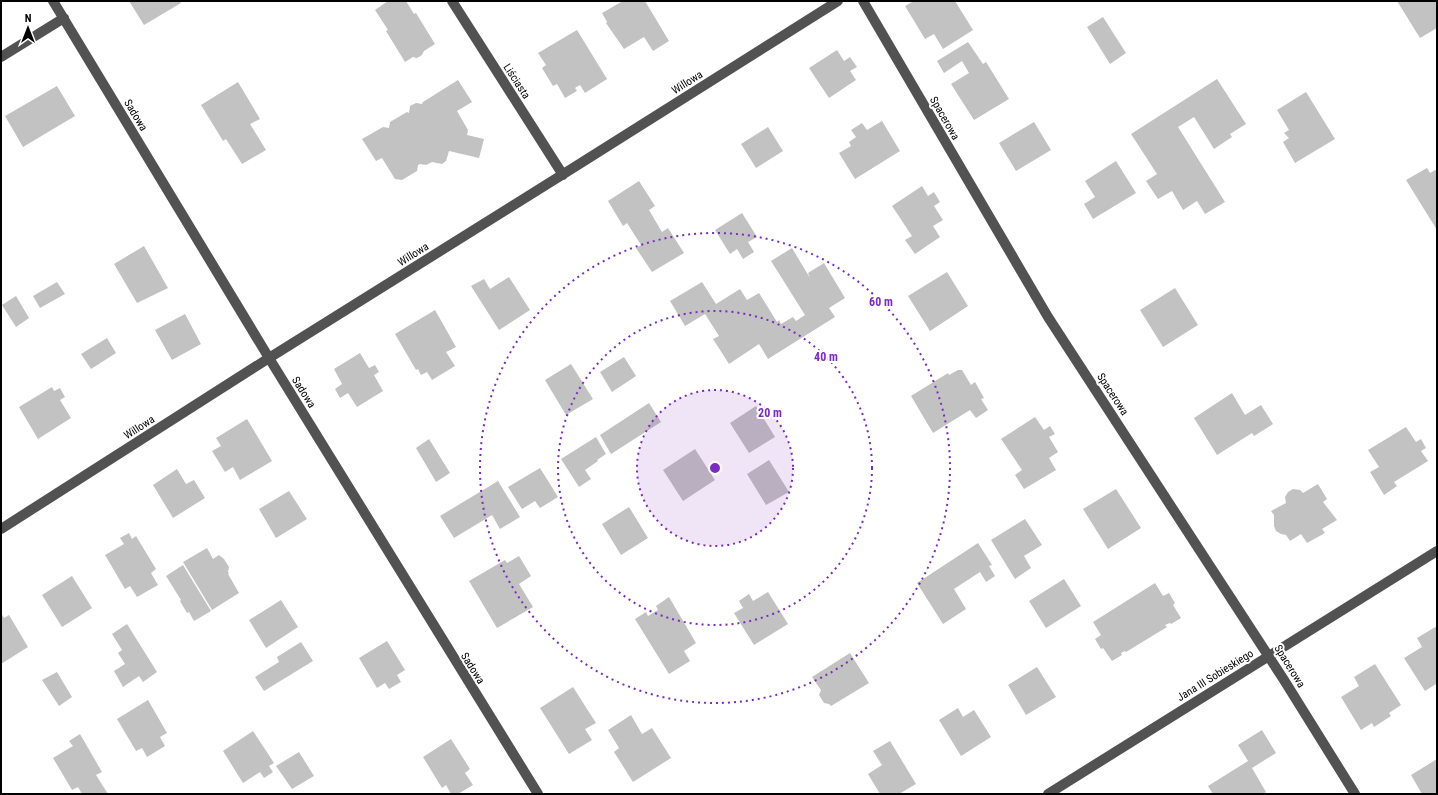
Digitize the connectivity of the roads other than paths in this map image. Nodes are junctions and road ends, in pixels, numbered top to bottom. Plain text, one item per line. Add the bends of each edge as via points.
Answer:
1 (53, 1) edge
2 (452, 1) edge
3 (838, 1) edge
4 (863, 1) edge
5 (64, 18) junction
6 (1, 57) edge
7 (563, 175) junction
8 (269, 358) junction
9 (1, 529) edge
10 (1437, 551) edge
11 (1269, 655) junction
12 (538, 794) edge
13 (1048, 794) edge
14 (1355, 794) edge

1 - 5 street, Sadowa
2 - 7 street, Liściasta
3 - 7 street, Willowa
4 - 11 street, Spacerowa via 1048,316
5 - 6 street
5 - 8 street, Sadowa
7 - 8 street, Willowa
8 - 9 street, Willowa
8 - 12 street, Sadowa
10 - 11 street, Jana III Sobieskiego
11 - 13 street, Jana III Sobieskiego
11 - 14 street, Spacerowa

